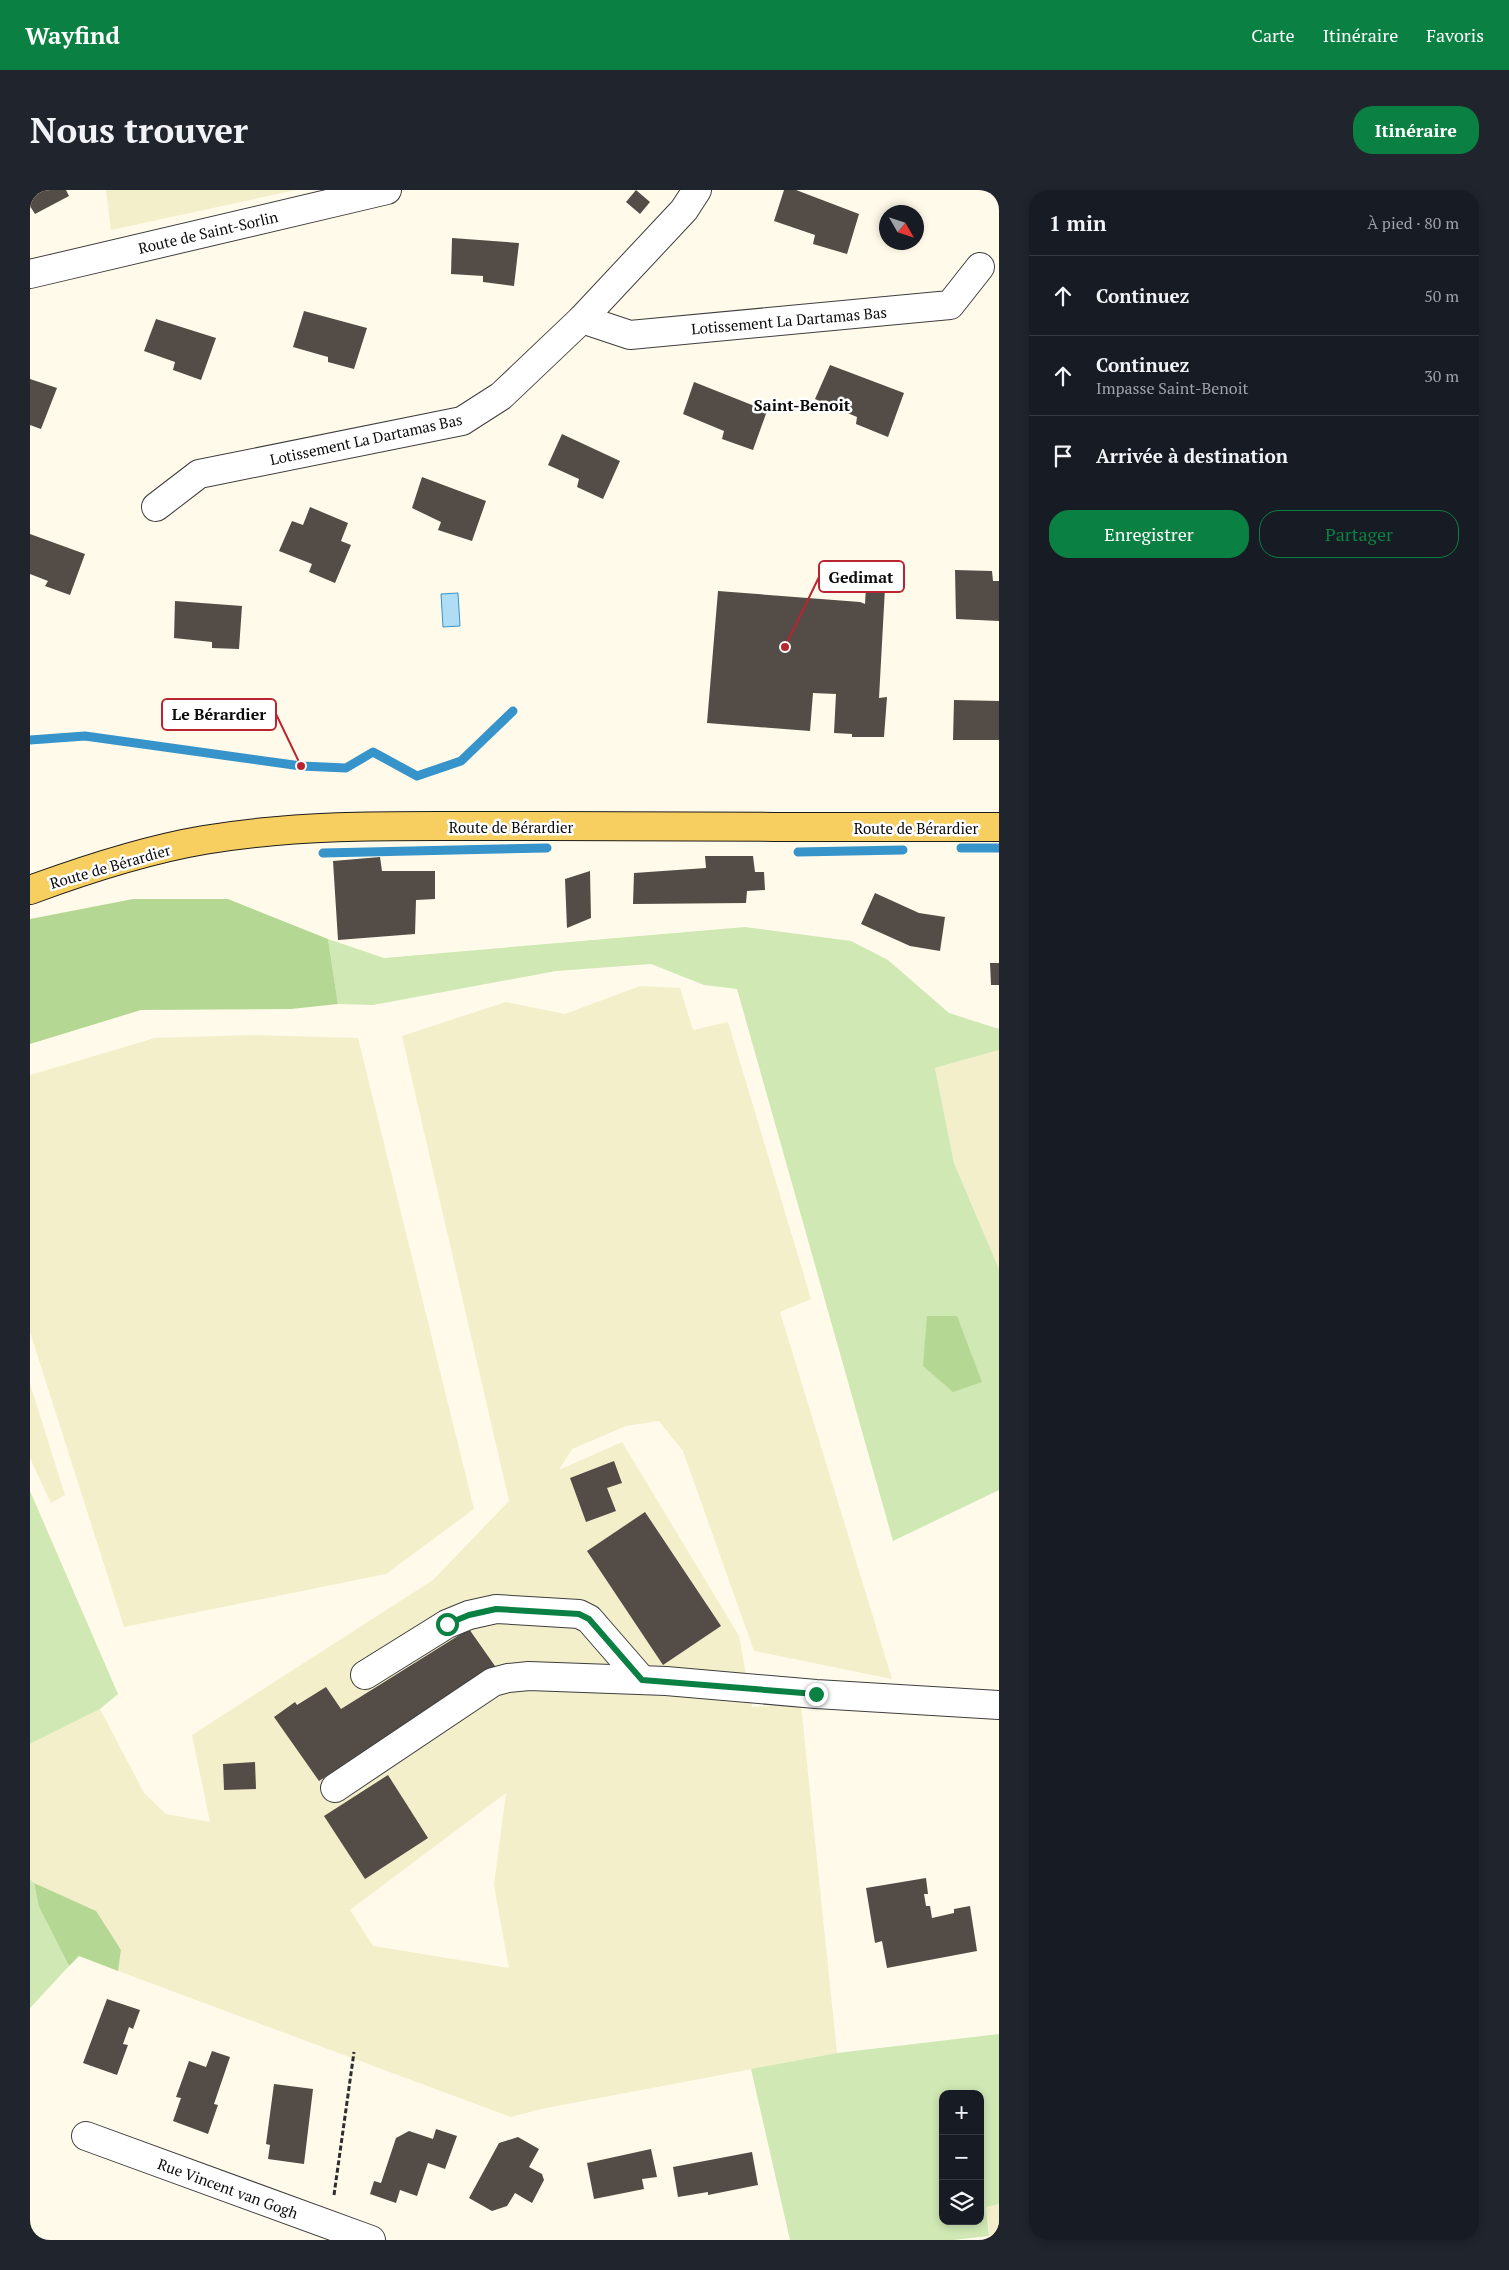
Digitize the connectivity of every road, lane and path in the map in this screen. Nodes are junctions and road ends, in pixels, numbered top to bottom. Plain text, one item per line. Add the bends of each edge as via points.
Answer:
1 (387, 190) edge
2 (697, 190) edge
3 (980, 267) dead end
4 (30, 274) edge
5 (582, 319) junction
6 (156, 507) dead end
7 (999, 828) edge
8 (30, 890) edge
9 (365, 1676) dead end
10 (654, 1681) junction
11 (999, 1705) edge
12 (335, 1788) dead end
13 (354, 2052) dead end
14 (86, 2136) dead end
15 (330, 2225) junction
16 (370, 2240) edge

1 - 4 street, Route de Saint-Sorlin
2 - 5 street, Lotissement La Dartamas Bas via 684,210
3 - 5 street, Lotissement La Dartamas Bas via 950,306 630,335
5 - 6 street, Lotissement La Dartamas Bas via 502,396 462,420 199,474
7 - 8 main road, Route de Bérardier via 458,827 266,832 203,840 135,856
9 - 10 street via 447,1624 496,1609 579,1614 589,1619
10 - 11 street
10 - 12 street via 529,1676 493,1682
13 - 15 path
14 - 15 street, Rue Vincent van Gogh
15 - 16 street, Rue Vincent van Gogh

